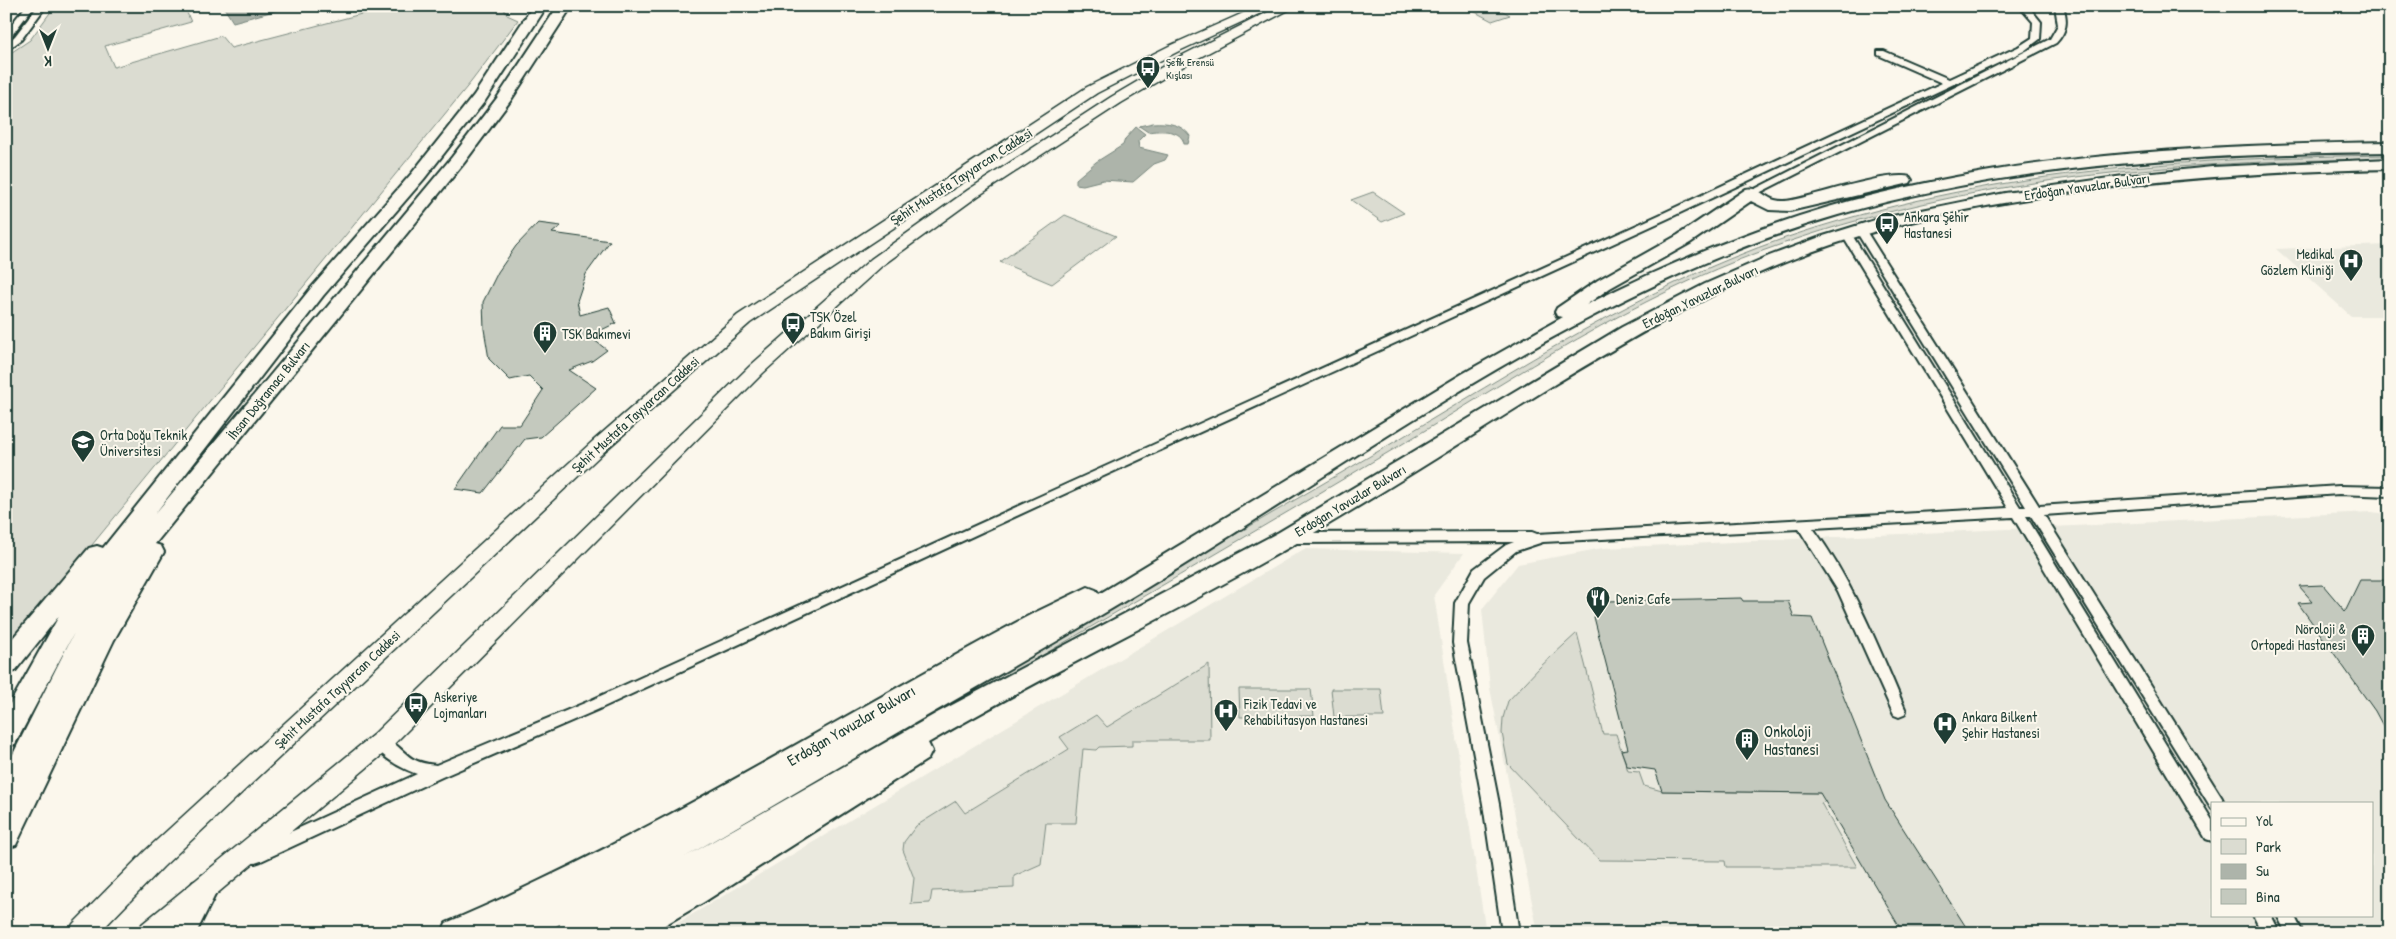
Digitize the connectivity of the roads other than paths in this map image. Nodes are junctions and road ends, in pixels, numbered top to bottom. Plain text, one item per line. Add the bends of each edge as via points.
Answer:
1 (30, 6) edge
2 (42, 6) edge
3 (540, 6) edge
4 (565, 6) edge
5 (1270, 6) edge
6 (1290, 6) edge
7 (2023, 6) edge
8 (2058, 6) edge
9 (6, 37) edge
10 (6, 50) edge
11 (1881, 53) dead end
12 (1948, 82) junction
13 (1092, 90) junction
14 (1116, 100) junction
15 (2390, 141) edge
16 (2308, 147) junction
17 (2390, 147) edge
18 (2098, 159) junction
19 (2390, 164) edge
20 (2210, 172) junction
21 (2390, 175) edge
22 (1752, 193) junction
23 (1854, 233) junction
24 (1482, 370) junction
25 (248, 396) junction
26 (2390, 492) edge
27 (2036, 510) junction
28 (2017, 511) junction
29 (1244, 516) junction
30 (1803, 524) junction
31 (1542, 537) junction
32 (1287, 538) junction
33 (1085, 647) junction
34 (6, 664) edge
35 (1899, 711) dead end
36 (6, 736) edge
37 (381, 742) junction
38 (437, 772) junction
39 (6, 796) edge
40 (2215, 802) edge
41 (2211, 832) edge
42 (6, 836) edge
43 (233, 866) junction
44 (203, 891) junction
45 (2262, 916) edge
46 (2286, 916) edge
47 (82, 933) edge
48 (151, 933) edge
49 (181, 933) edge
50 (456, 933) edge
51 (510, 933) edge
52 (571, 933) edge
53 (624, 933) edge
54 (1511, 933) edge
55 (2272, 933) edge
56 (2295, 933) edge

1 - 9 street
2 - 10 street
3 - 25 main road, İhsan Doğramacı Bulvarı via 480,98 418,176 317,292
4 - 25 main road, İhsan Doğramacı Bulvarı via 525,70 458,160
5 - 13 main road, Şehit Mustafa Tayyarcan Caddesi via 1197,37
6 - 14 main road, Şehit Mustafa Tayyarcan Caddesi via 1184,60
7 - 12 street via 2037,22 2036,39
8 - 22 street via 2062,27 2053,41
11 - 12 street
12 - 38 street via 1655,221 592,706
13 - 14 main road
13 - 47 main road, Şehit Mustafa Tayyarcan Caddesi via 724,334 168,845
14 - 37 main road, Şehit Mustafa Tayyarcan Caddesi via 972,193 862,275 678,445
15 - 16 main road
16 - 17 main road, Erdoğan Yavuzlar Bulvarı
16 - 18 main road, Erdoğan Yavuzlar Bulvarı
18 - 22 main road via 1933,175 1870,186 1790,206 1770,206
18 - 24 main road, Erdoğan Yavuzlar Bulvarı via 1894,195 1782,227 1651,280
19 - 20 main road, Erdoğan Yavuzlar Bulvarı
20 - 21 main road
20 - 23 main road, Erdoğan Yavuzlar Bulvarı via 2076,186 2002,198 1928,212
22 - 24 main road via 1684,239 1604,284
23 - 27 street
23 - 28 street
23 - 32 main road, Erdoğan Yavuzlar Bulvarı via 1764,264 1669,309
24 - 29 main road, Erdoğan Yavuzlar Bulvarı
25 - 34 main road via 55,603
25 - 36 main road, İhsan Doğramacı Bulvarı via 106,560 57,640
25 - 39 main road, İhsan Doğramacı Bulvarı via 109,592
25 - 42 main road via 139,573
26 - 27 street via 2339,490
27 - 28 street
27 - 40 street
28 - 30 street
28 - 41 street
29 - 50 main road, Erdoğan Yavuzlar Bulvarı via 998,642 602,865 529,902
29 - 51 main road, Erdoğan Yavuzlar Bulvarı via 1126,590 640,868
30 - 31 street
30 - 35 street via 1835,572
31 - 32 street
31 - 54 street via 1510,548 1479,573 1462,603 1460,643 1492,804
32 - 33 main road, Erdoğan Yavuzlar Bulvarı
33 - 52 main road, Erdoğan Yavuzlar Bulvarı via 946,720 633,902
33 - 53 main road, Erdoğan Yavuzlar Bulvarı via 694,893
37 - 38 street via 402,762 419,770
37 - 43 main road, Şehit Mustafa Tayyarcan Caddesi
38 - 43 street
43 - 44 main road, Şehit Mustafa Tayyarcan Caddesi
44 - 48 main road, Şehit Mustafa Tayyarcan Caddesi
44 - 49 main road
45 - 55 street
46 - 56 street

